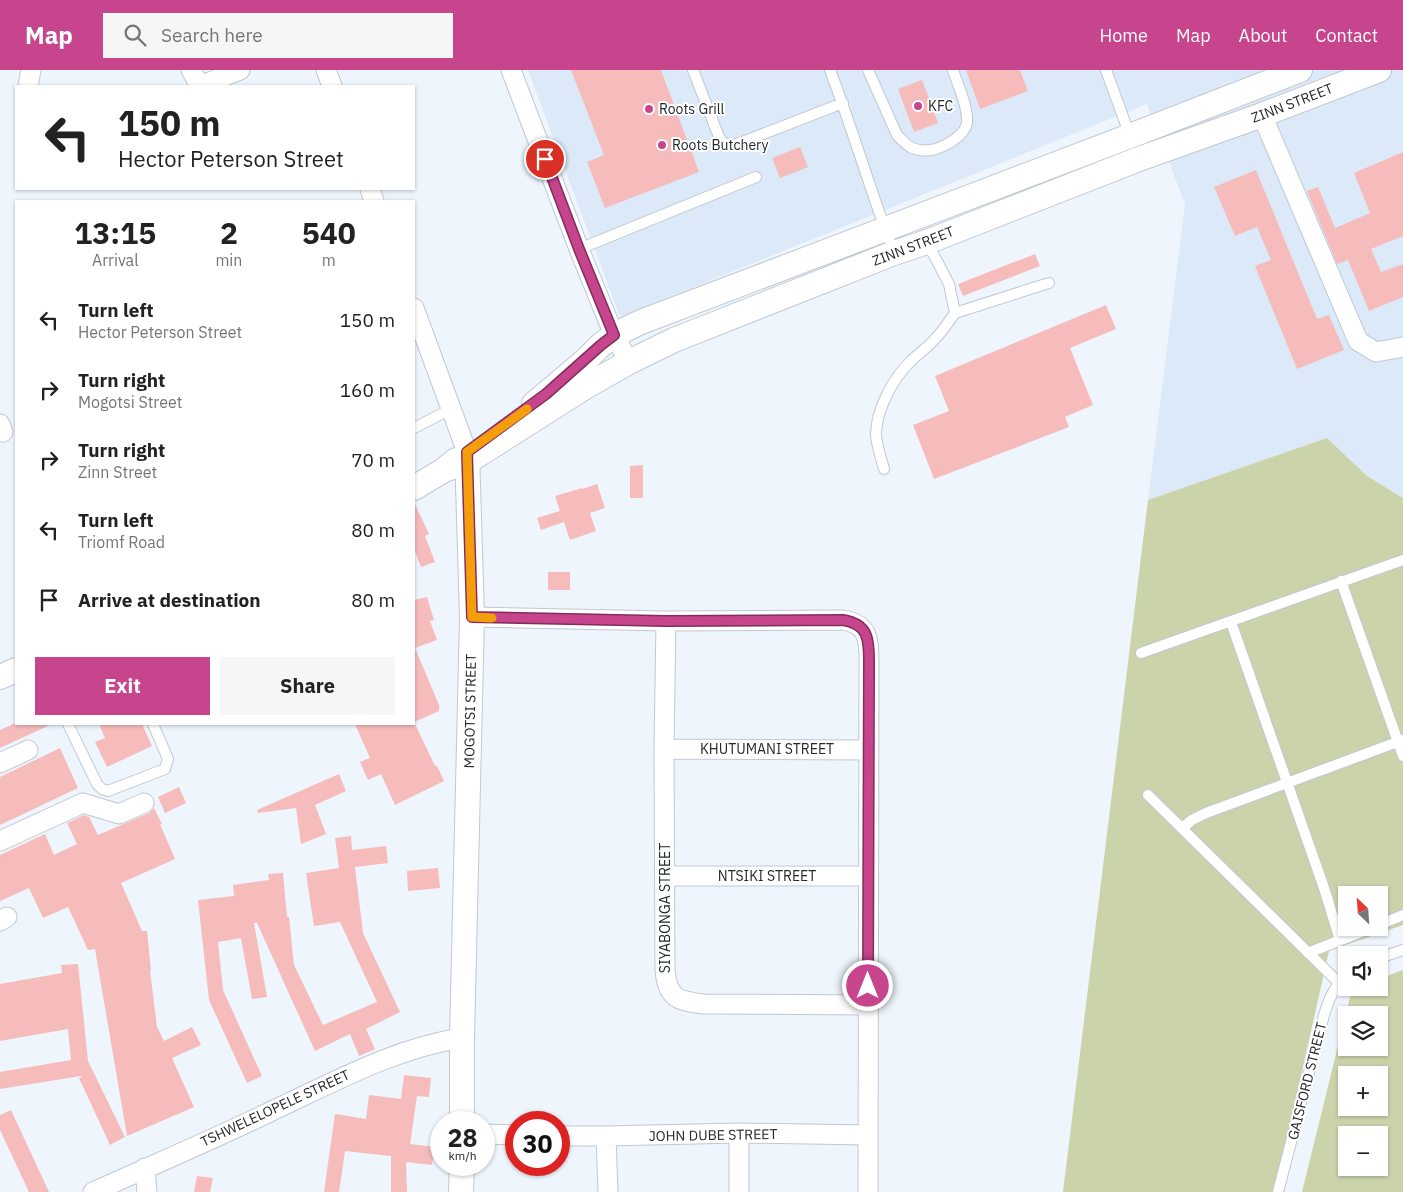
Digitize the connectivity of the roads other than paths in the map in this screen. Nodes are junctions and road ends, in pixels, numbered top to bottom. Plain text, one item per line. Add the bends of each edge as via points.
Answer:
1 (31, 70) edge
2 (191, 70) edge
3 (240, 70) edge
4 (326, 70) edge
5 (511, 70) edge
6 (693, 70) edge
7 (868, 70) edge
8 (953, 70) edge
9 (1106, 70) edge
10 (1300, 70) edge
11 (1379, 70) edge
12 (832, 71) edge
13 (28, 85) edge
14 (199, 85) edge
15 (202, 85) edge
16 (332, 85) edge
17 (843, 103) junction
18 (1262, 115) junction
19 (1130, 136) junction
20 (756, 177) dead end
21 (885, 230) junction
22 (927, 242) junction
23 (579, 249) junction
24 (894, 253) junction
25 (1049, 283) dead end
26 (415, 311) edge
27 (954, 313) junction
28 (614, 335) junction
29 (1403, 347) edge
30 (629, 362) junction
31 (451, 409) junction
32 (415, 427) edge
33 (467, 457) junction
34 (884, 469) dead end
35 (415, 487) edge
36 (1403, 560) edge
37 (1341, 581) junction
38 (472, 617) junction
39 (666, 621) junction
40 (1231, 622) junction
41 (1142, 653) dead end
42 (15, 670) edge
43 (0, 677) edge
44 (68, 725) edge
45 (153, 725) edge
46 (1400, 741) edge
47 (664, 749) junction
48 (28, 750) dead end
49 (869, 750) junction
50 (1403, 756) edge
51 (0, 763) edge
52 (1287, 784) junction
53 (1148, 795) dead end
54 (144, 803) dead end
55 (1182, 828) junction
56 (0, 841) edge
57 (665, 876) junction
58 (868, 876) junction
59 (1403, 915) edge
60 (1388, 921) edge
61 (1350, 936) edge
62 (1340, 940) junction
63 (1403, 950) edge
64 (1308, 953) junction
65 (1388, 955) edge
66 (1338, 976) edge
67 (1338, 984) edge
68 (868, 1005) junction
69 (462, 1038) junction
70 (462, 1111) edge
71 (739, 1133) junction
72 (868, 1134) junction
73 (570, 1136) edge
74 (606, 1136) junction
75 (145, 1168) junction
76 (462, 1176) edge
77 (93, 1192) edge
78 (147, 1192) edge
79 (461, 1192) edge
80 (608, 1192) edge
81 (739, 1192) edge
82 (868, 1192) edge
83 (1278, 1192) edge

1 - 13 street
2 - 14 street
3 - 15 street
4 - 16 street
5 - 23 street
6 - 17 lane via 724,144 737,144
7 - 8 lane via 898,135 912,148 932,150 957,138 967,124 964,102
9 - 19 lane
10 - 19 street, ZINN STREET
11 - 18 street, ZINN STREET
12 - 17 lane
17 - 21 lane
18 - 22 street, ZINN STREET
18 - 29 street via 1358,341 1376,352
19 - 21 street, ZINN STREET
20 - 23 lane
21 - 24 lane
21 - 28 street, ZINN STREET
22 - 24 street, ZINN STREET
22 - 27 lane via 949,284
23 - 28 street
24 - 30 street, ZINN STREET via 674,340
25 - 27 lane
26 - 31 street, MOGOTSI STREET
27 - 34 lane via 946,328 902,370 886,396 880,410 876,437
28 - 30 street
28 - 33 street, ZINN STREET
30 - 33 street, ZINN STREET
31 - 32 lane
31 - 33 street, MOGOTSI STREET
33 - 35 street
33 - 38 street, MOGOTSI STREET
36 - 37 lane
37 - 40 lane
37 - 46 lane
38 - 39 street
38 - 69 street, MOGOTSI STREET
39 - 47 street, SIYABONGA STREET
39 - 49 street via 843,620 860,625 868,637 869,647
40 - 41 lane
40 - 52 lane
42 - 43 street
44 - 45 lane via 97,784 108,791 165,769 168,759
46 - 50 lane
46 - 52 lane
47 - 49 street, KHUTUMANI STREET
47 - 57 street, SIYABONGA STREET
48 - 51 street
49 - 58 street
52 - 55 lane via 1206,813
52 - 62 lane
53 - 55 lane
54 - 56 street via 119,814 83,803
55 - 64 lane
57 - 58 street, NTSIKI STREET
57 - 68 street, SIYABONGA STREET via 665,980 673,996 684,1002 702,1004
58 - 68 street
59 - 60 lane
61 - 62 lane
62 - 64 lane
63 - 65 lane
64 - 66 lane
67 - 83 lane, GAISFORD STREET via 1324,1014
68 - 72 street
69 - 70 street, MOGOTSI STREET
69 - 75 street, TSHWELELOPELE STREET via 415,1048 364,1067
71 - 72 street, JOHN DUBE STREET
71 - 74 street, JOHN DUBE STREET
71 - 81 street
72 - 82 street
73 - 74 street, JOHN DUBE STREET
74 - 80 street
75 - 77 street, TSHWELELOPELE STREET
75 - 78 street
76 - 79 street

